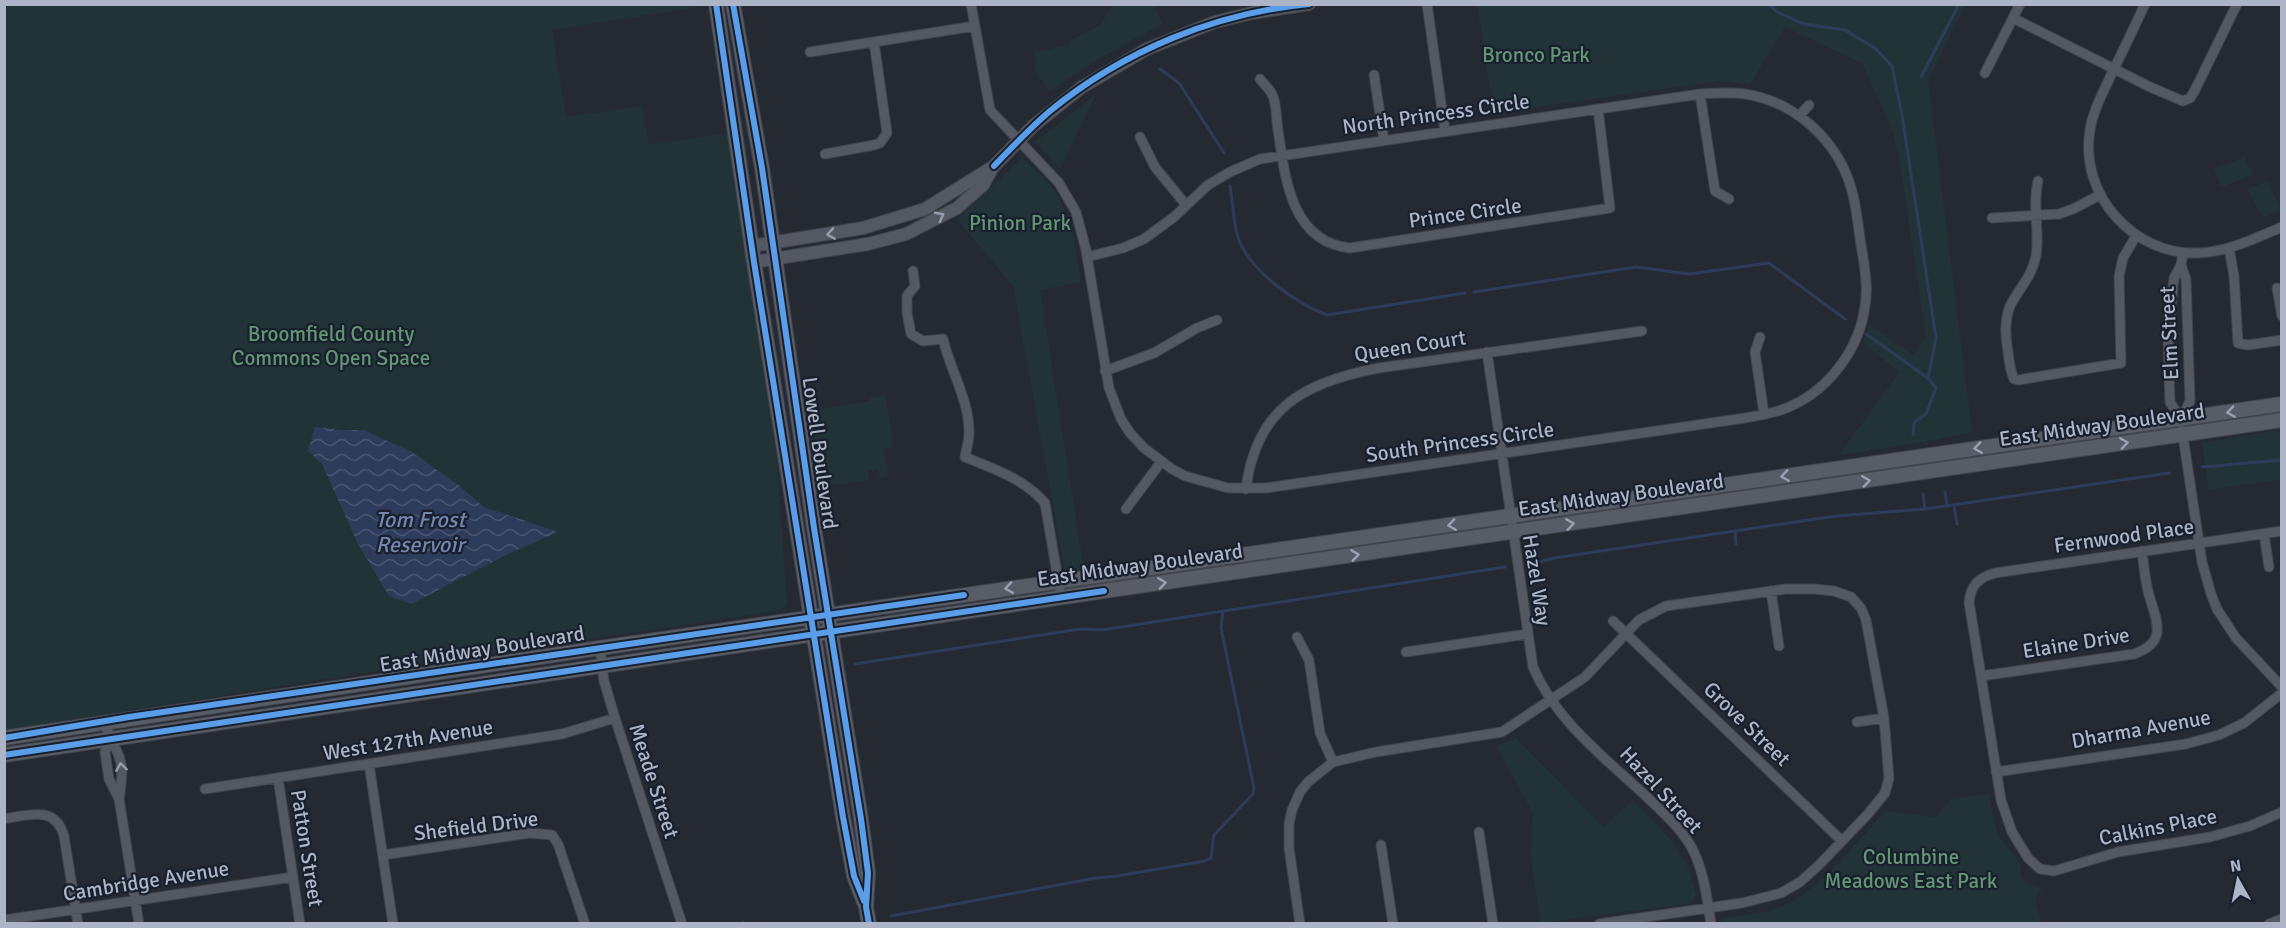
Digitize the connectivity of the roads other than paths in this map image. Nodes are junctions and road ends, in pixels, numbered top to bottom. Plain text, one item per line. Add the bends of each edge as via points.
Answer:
1 (716, 4) edge
2 (733, 4) edge
3 (971, 4) edge
4 (1309, 4) edge
5 (1427, 4) edge
6 (2020, 4) edge
7 (2145, 4) edge
8 (2238, 4) edge
9 (1271, 7) edge
10 (2013, 18) junction
11 (975, 26) junction
12 (874, 42) junction
13 (810, 52) dead end
14 (2114, 69) junction
15 (1985, 73) dead end
16 (1374, 75) dead end
17 (1260, 79) dead end
18 (1700, 94) junction
19 (1809, 105) dead end
20 (1598, 109) junction
21 (1799, 116) junction
22 (1445, 131) junction
23 (1140, 137) dead end
24 (1384, 140) junction
25 (1018, 141) junction
26 (825, 154) dead end
27 (1281, 155) junction
28 (994, 166) junction
29 (2038, 182) dead end
30 (2100, 195) junction
31 (1729, 200) dead end
32 (1186, 205) junction
33 (2035, 216) junction
34 (1992, 218) dead end
35 (2282, 227) edge
36 (2136, 236) junction
37 (772, 243) junction
38 (752, 246) junction
39 (2229, 248) junction
40 (2183, 253) junction
41 (1087, 257) junction
42 (774, 259) junction
43 (754, 262) junction
44 (2181, 265) junction
45 (913, 272) dead end
46 (2277, 288) dead end
47 (760, 298) junction
48 (2282, 316) edge
49 (1217, 320) dead end
50 (1642, 331) dead end
51 (1760, 337) dead end
52 (2282, 340) edge
53 (1487, 352) junction
54 (788, 353) junction
55 (1105, 372) junction
56 (2282, 404) edge
57 (1764, 414) junction
58 (2181, 419) junction
59 (2282, 420) edge
60 (2182, 434) junction
61 (1501, 454) junction
62 (1161, 462) junction
63 (1246, 489) junction
64 (1126, 509) dead end
65 (1509, 517) junction
66 (2282, 531) edge
67 (1512, 532) junction
68 (2264, 534) junction
69 (2199, 543) junction
70 (2142, 551) junction
71 (2269, 567) dead end
72 (1964, 577) dead end
73 (1058, 581) junction
74 (1974, 584) junction
75 (1771, 591) junction
76 (1061, 597) junction
77 (828, 615) junction
78 (812, 618) junction
79 (1613, 621) dead end
80 (832, 631) junction
81 (815, 633) junction
82 (1626, 633) junction
83 (1527, 634) junction
84 (1297, 637) dead end
85 (2155, 639) junction
86 (2165, 644) dead end
87 (1779, 646) dead end
88 (600, 648) junction
89 (1406, 652) dead end
90 (602, 665) junction
91 (1981, 676) junction
92 (2282, 687) edge
93 (2282, 693) edge
94 (1551, 701) junction
95 (615, 718) junction
96 (1884, 718) junction
97 (106, 722) junction
98 (1857, 722) dead end
99 (4, 738) edge
100 (109, 739) junction
101 (4, 755) edge
102 (833, 756) junction
103 (1333, 762) junction
104 (369, 764) junction
105 (1996, 772) junction
106 (278, 778) junction
107 (205, 789) dead end
108 (119, 799) junction
109 (2282, 812) edge
110 (4, 819) edge
111 (861, 819) junction
112 (1479, 832) dead end
113 (1842, 841) junction
114 (1381, 845) dead end
115 (383, 855) junction
116 (293, 877) junction
117 (135, 901) junction
118 (866, 907) junction
119 (1708, 908) junction
120 (76, 909) junction
121 (2282, 920) edge
122 (4, 921) edge
123 (585, 922) edge
124 (78, 924) edge
125 (139, 924) edge
126 (300, 924) edge
127 (393, 924) edge
128 (573, 924) edge
129 (682, 924) edge
130 (869, 924) edge
131 (1300, 924) edge
132 (1393, 924) edge
133 (1493, 924) edge
134 (1599, 924) edge
135 (1711, 924) edge
136 (2269, 924) edge

1 - 38 main road, Lowell Boulevard
2 - 37 main road, Lowell Boulevard
3 - 11 street, South Princess Circle
4 - 9 street
5 - 22 street
6 - 10 street
7 - 14 street
8 - 14 street via 2187,101
9 - 25 street via 1215,22 1111,68 1050,111
10 - 14 street
10 - 15 street
11 - 12 street
11 - 25 street, South Princess Circle via 990,110
12 - 13 street
12 - 26 street via 887,128 885,138 874,145
14 - 30 street via 2100,95 2090,130 2089,159
16 - 24 street
17 - 27 street via 1272,94
18 - 20 street, North Princess Circle
18 - 21 street, North Princess Circle via 1746,94 1766,99
18 - 31 street via 1715,190
19 - 21 street
20 - 22 street, North Princess Circle
20 - 27 street, Prince Circle via 1610,208 1363,247 1330,245 1314,234 1289,193
21 - 57 street, South Princess Circle via 1829,145 1847,176 1866,276 1866,305 1854,342 1834,374 1805,398
22 - 24 street, North Princess Circle
23 - 32 street via 1155,167
24 - 27 street, North Princess Circle
25 - 28 street
25 - 41 street, South Princess Circle via 1067,194 1076,212
27 - 32 street, North Princess Circle via 1230,171
28 -> 37 street via 946,198 909,215 863,228
42 -> 28 street via 906,234 957,208 983,185
29 - 33 street
30 - 33 street via 2066,212
30 - 36 street
32 - 41 street, North Princess Circle via 1144,239
33 - 34 street
33 - 36 street via 2035,259 2030,276 2011,305 2006,324 2012,376 2018,380 2121,363 2119,276 2123,258
35 - 39 street
36 - 40 street
37 - 38 street
37 - 42 main road, Lowell Boulevard
38 - 43 main road, Lowell Boulevard
39 - 40 street
39 - 52 street via 2237,341 2241,345
40 - 44 street, Elm Street
41 - 55 street, South Princess Circle
42 - 43 street
42 - 54 main road, Lowell Boulevard
43 - 47 main road, Lowell Boulevard
44 - 58 street, Elm Street via 2186,279 2190,401
44 - 58 street, Elm Street via 2174,278 2168,337 2170,402
45 - 73 street via 915,286 907,296 911,334 923,341 943,339 963,398 969,433 965,458 1021,481 1045,503
46 - 48 street
47 - 54 main road via 777,346
47 - 78 main road, Lowell Boulevard
49 - 55 street via 1141,360
50 - 53 street, Queen Court
51 - 57 street via 1755,352
53 - 61 street, Hazel Way
53 - 63 street, Queen Court via 1352,373 1309,390 1271,420 1254,450
54 - 77 main road, Lowell Boulevard
55 - 62 street, South Princess Circle via 1121,419
56 -> 58 main road, East Midway Boulevard
57 - 61 street, South Princess Circle
58 - 60 street
58 -> 65 main road, East Midway Boulevard
59 - 60 main road, East Midway Boulevard
67 -> 60 main road, East Midway Boulevard
60 - 69 street
61 - 63 street, South Princess Circle
61 - 65 street, Hazel Way
62 - 63 street, South Princess Circle via 1203,483
62 - 64 street
65 - 67 street, Hazel Way
65 -> 73 main road, East Midway Boulevard
66 - 68 street, Fernwood Place
76 -> 67 main road, East Midway Boulevard
67 - 83 street, Hazel Way
68 - 69 street, Fernwood Place
68 - 71 street
69 - 70 street, Fernwood Place
69 - 92 street via 2217,609 2236,638
70 - 74 street, Fernwood Place via 1995,573
70 - 85 street, Elaine Drive via 2156,616
72 - 74 street
73 - 76 street
73 -> 77 main road, East Midway Boulevard
74 - 91 street via 1969,602
75 - 82 street via 1666,606 1639,620
75 - 87 street
75 - 96 street via 1834,591 1856,602 1866,620
76 - 80 main road, East Midway Boulevard
77 - 78 main road, East Midway Boulevard
77 - 80 main road, Lowell Boulevard
78 - 81 main road, Lowell Boulevard
78 - 88 main road, East Midway Boulevard
79 - 82 street
80 - 81 main road, East Midway Boulevard
80 - 111 main road, Lowell Boulevard
81 - 90 main road, East Midway Boulevard
81 - 102 main road, Lowell Boulevard
82 - 94 street via 1585,677
82 - 113 street, Grove Street
83 - 89 street
83 - 94 street, Hazel Way via 1533,667
84 - 103 street via 1309,660 1320,733
85 - 86 street
85 - 91 street, Elaine Drive via 2133,654
88 - 90 street, Meade Street
88 - 97 main road, East Midway Boulevard
90 - 95 street, Meade Street
90 - 100 main road, East Midway Boulevard
91 - 105 street
93 - 105 street, Dharma Avenue via 2244,723 2219,735 2186,744
94 - 103 street via 1502,732
94 - 119 street, Hazel Street via 1680,831 1702,871
95 - 104 street, West 127th Avenue via 562,734
95 - 129 street, Meade Street
96 - 98 street
96 - 113 street via 1889,783 1882,797
97 - 99 main road, East Midway Boulevard
97 - 100 street
100 - 101 main road, East Midway Boulevard
100 - 108 street via 105,752 109,779
108 -> 100 street via 123,777 118,750
102 - 111 main road via 844,760 849,798
102 - 118 main road, Lowell Boulevard via 854,876
103 - 131 street via 1308,782 1296,799 1288,837
104 - 106 street, West 127th Avenue
104 - 115 street
105 - 109 street, Calkins Place via 2009,824 2038,873 2118,852 2210,837
106 - 107 street, West 127th Avenue
106 - 116 street, Patton Street
108 - 117 street
110 - 120 street via 40,814 59,824
111 - 118 main road, Lowell Boulevard via 868,873
112 - 133 street
113 - 119 street via 1800,882 1781,893
114 - 132 street
115 - 123 street, Shefield Drive via 554,832
115 - 127 street
116 - 117 street, Cambridge Avenue
116 - 126 street, Patton Street
117 - 120 street, Cambridge Avenue
117 - 125 street
118 - 130 main road, Lowell Boulevard
119 - 134 street
119 - 135 street, Hazel Street
120 - 122 street, Cambridge Avenue
120 - 124 street
121 - 136 street
123 - 128 street

